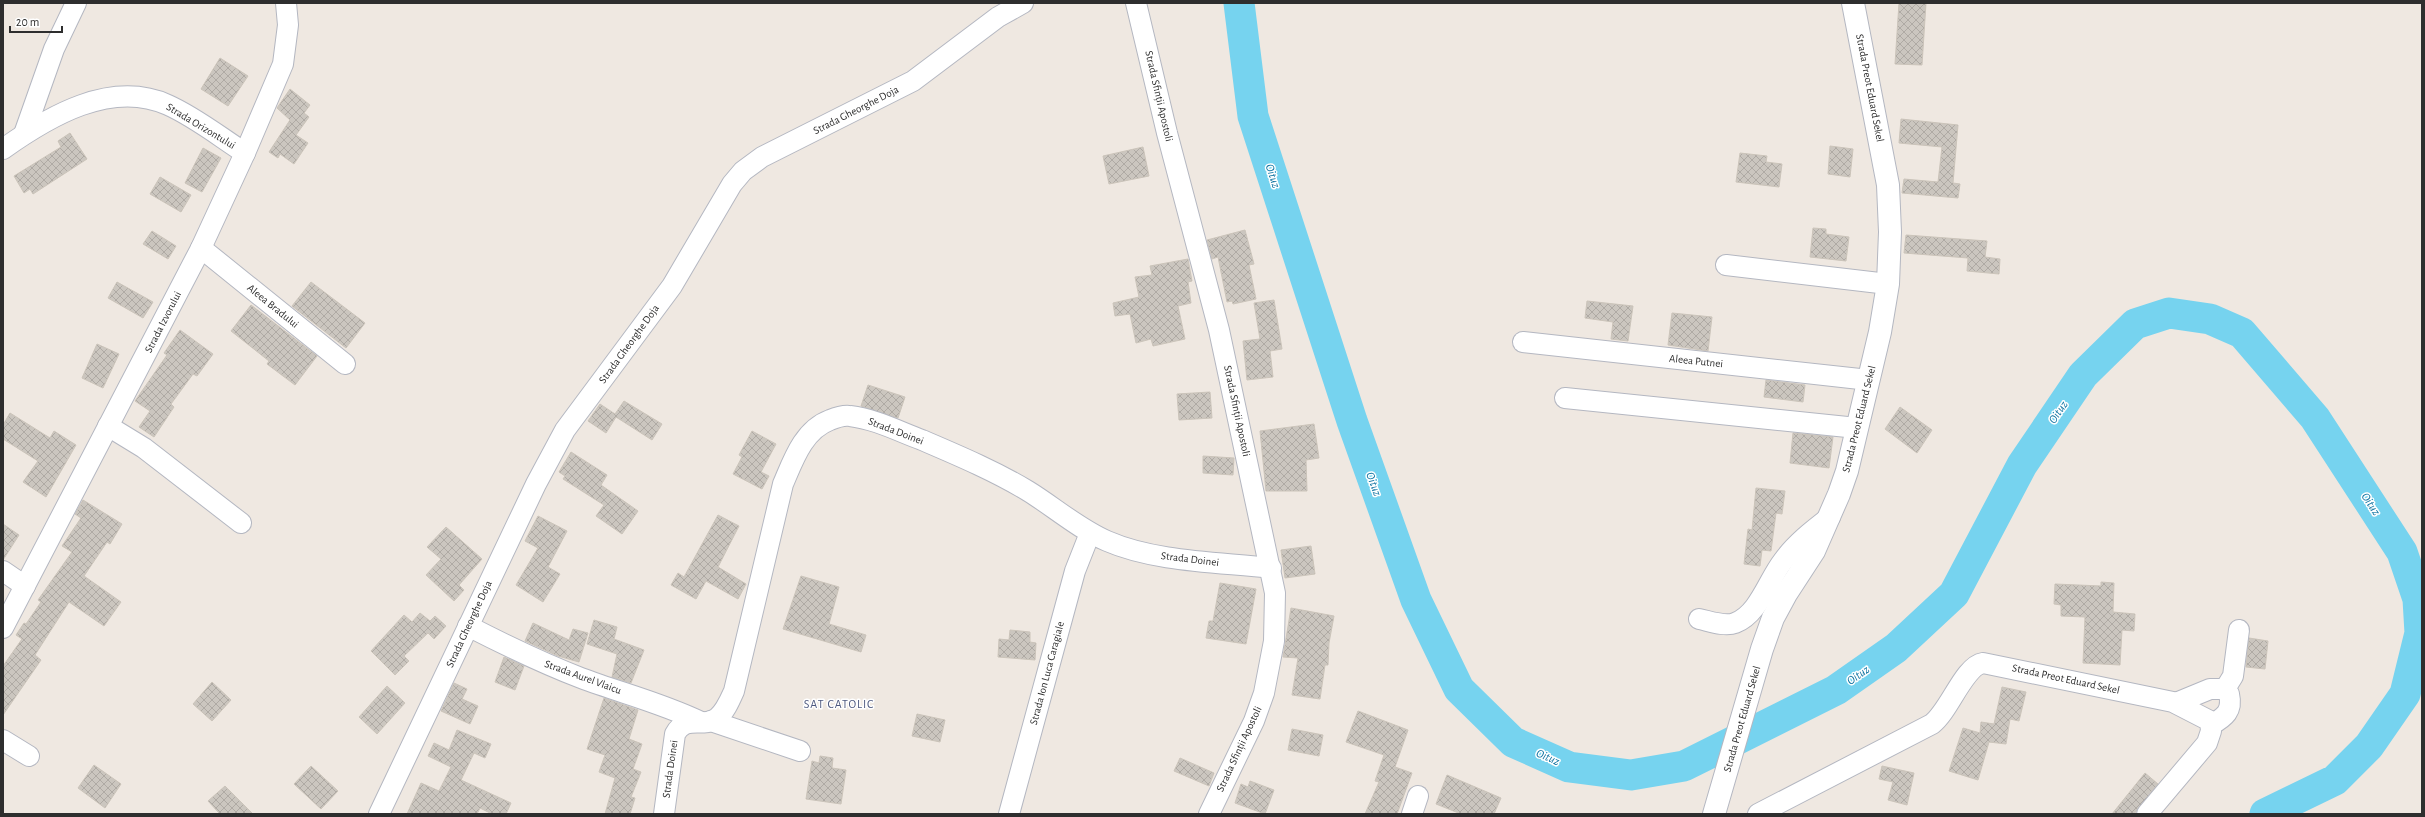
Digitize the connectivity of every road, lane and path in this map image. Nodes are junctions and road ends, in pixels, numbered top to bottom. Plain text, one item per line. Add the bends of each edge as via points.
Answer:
1 (76, 3) edge
2 (286, 3) edge
3 (1022, 3) edge
4 (1136, 3) edge
5 (1853, 3) edge
6 (24, 134) junction
7 (3, 149) edge
8 (245, 153) junction
9 (201, 248) junction
10 (1726, 265) dead end
11 (1888, 284) junction
12 (1523, 342) dead end
13 (345, 364) dead end
14 (1869, 380) junction
15 (1565, 398) dead end
16 (108, 426) junction
17 (1857, 428) junction
18 (1830, 517) junction
19 (241, 523) dead end
20 (1090, 533) junction
21 (1270, 568) junction
22 (3, 571) edge
23 (25, 586) junction
24 (1699, 619) dead end
25 (468, 626) junction
26 (3, 628) edge
27 (2239, 630) dead end
28 (2225, 689) junction
29 (2176, 703) junction
30 (706, 722) junction
31 (2211, 726) junction
32 (3, 740) edge
33 (800, 751) dead end
34 (29, 756) dead end
35 (380, 814) edge
36 (664, 814) edge
37 (1009, 814) edge
38 (1209, 814) edge
39 (1714, 814) edge
40 (1758, 814) edge
41 (2147, 814) edge

1 - 6 street via 54,50
2 - 8 street, Strada Izvorului via 288,25 283,64
3 - 25 street, Strada Gheorghe Doja via 998,17 912,81 762,157 739,175 672,286 565,430 536,484
4 - 21 street, Strada Sfinții Apostoli via 1219,330
5 - 11 street, Strada Preot Eduard Sekel via 1888,185
6 - 7 street, Strada Orizontului
6 - 8 street, Strada Orizontului via 73,108 104,98 133,96 168,105
8 - 9 street, Strada Izvorului
9 - 13 street, Aleea Bradului
9 - 16 street, Strada Izvorului
10 - 11 street
11 - 14 street, Strada Preot Eduard Sekel
12 - 14 street, Aleea Putnei
14 - 17 street, Strada Preot Eduard Sekel
15 - 17 street
16 - 19 street via 144,448
16 - 23 street, Strada Izvorului
17 - 18 street, Strada Preot Eduard Sekel via 1847,471
18 - 24 street via 1783,560 1743,619 1734,624
18 - 39 street, Strada Preot Eduard Sekel via 1814,551 1783,600 1762,649
20 - 21 street, Strada Doinei via 1127,548 1151,554
20 - 30 street, Strada Doinei via 1026,490 959,456 865,419 848,416 829,420 810,433 797,452 783,484 734,691 718,718
20 - 37 street, Strada Ion Luca Caragiale via 1075,570
21 - 38 street, Strada Sfinții Apostoli via 1275,593 1275,619 1270,668 1264,693 1254,721
22 - 23 street
23 - 26 street, Strada Izvorului
25 - 30 street, Strada Aurel Vlaicu via 520,653
25 - 35 street, Strada Gheorghe Doja
27 - 28 street via 2233,676
28 - 29 street via 2210,689
28 - 31 street via 2230,694 2230,710 2223,719
29 - 31 street, Strada Preot Eduard Sekel via 2207,718
29 - 40 street, Strada Preot Eduard Sekel via 2013,668 1976,664 1970,669 1948,708 1932,724
30 - 33 street, Strada Aurel Vlaicu
30 - 36 street, Strada Doinei via 685,723 675,734
31 - 41 street via 2206,743
32 - 34 street

